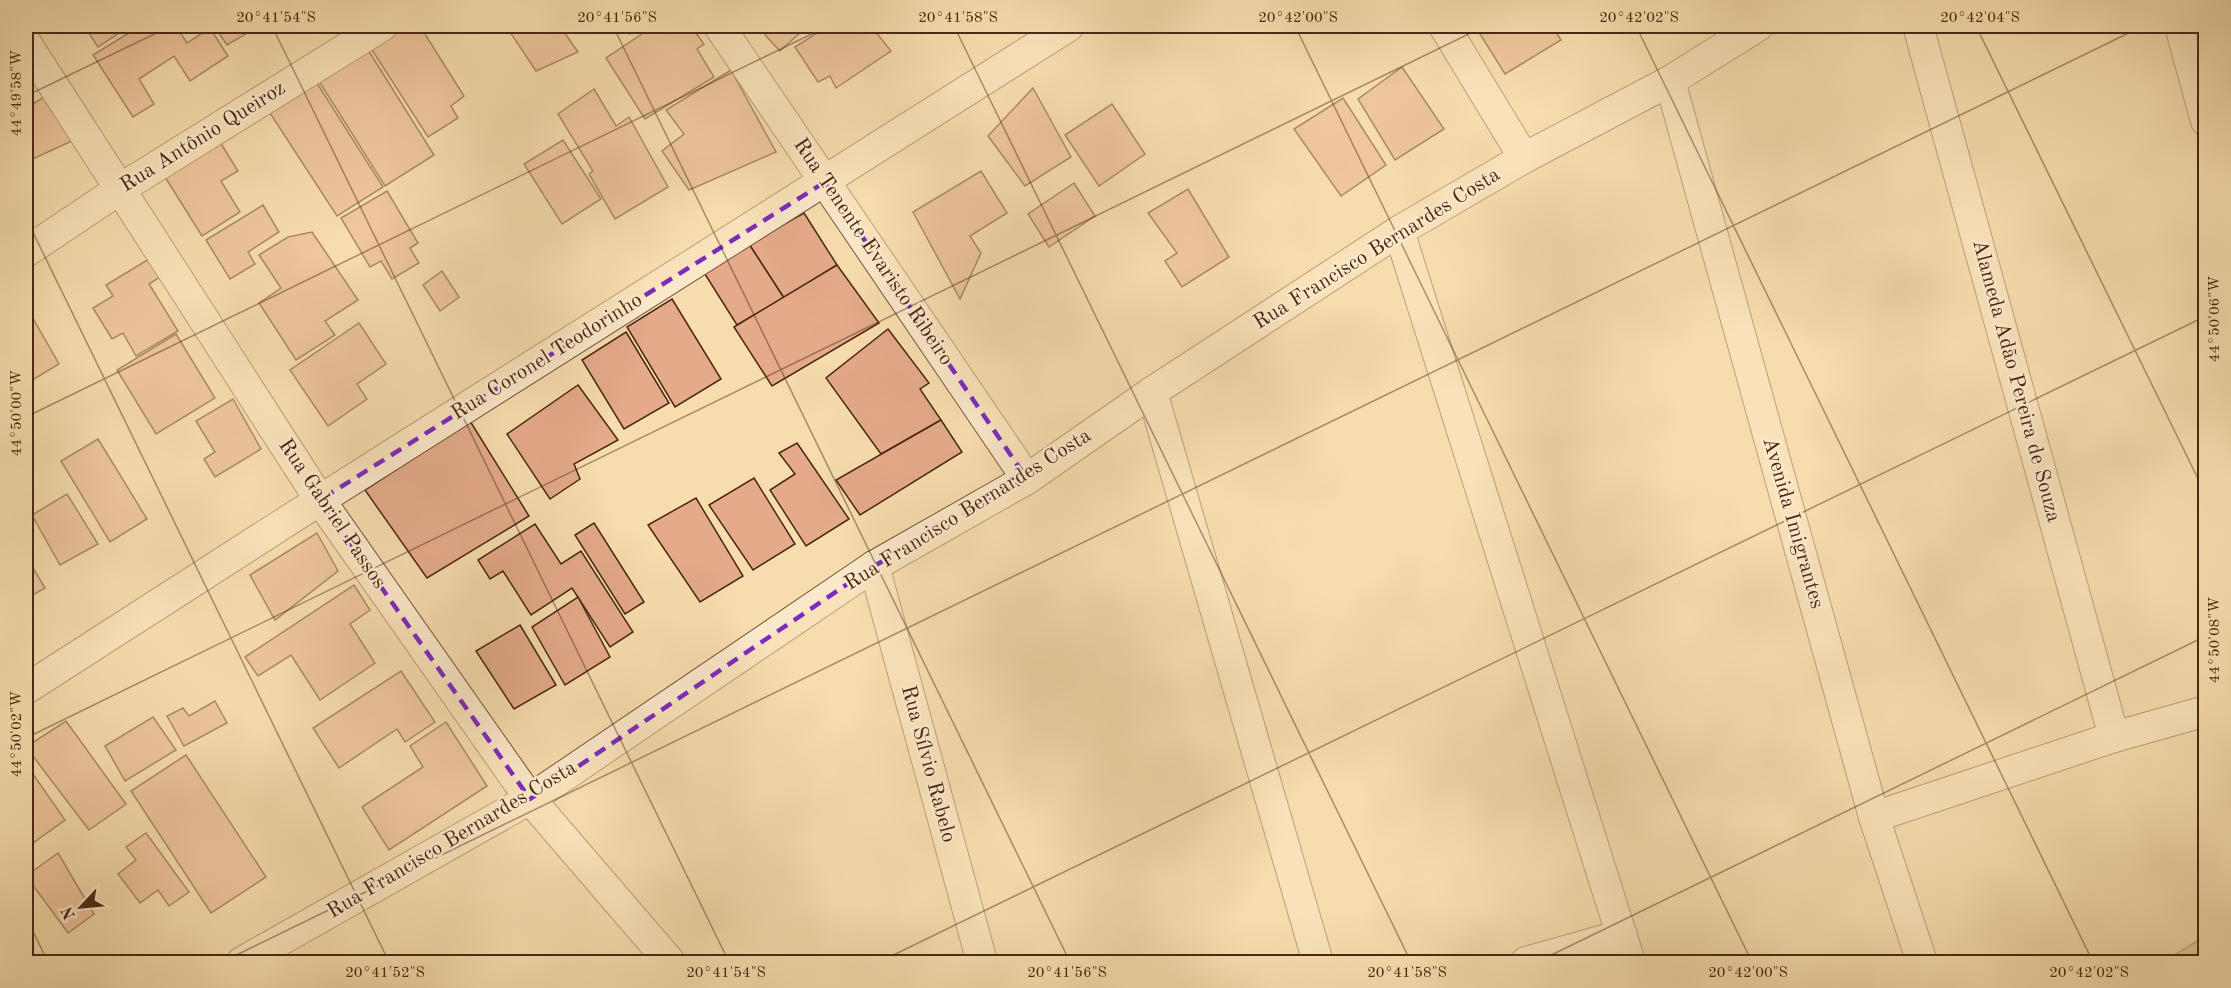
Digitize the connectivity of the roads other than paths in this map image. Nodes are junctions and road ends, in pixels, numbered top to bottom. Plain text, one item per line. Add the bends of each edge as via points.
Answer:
1 (382, 26) edge
2 (718, 26) edge
3 (1070, 26) edge
4 (1444, 26) edge
5 (1758, 26) edge
6 (1918, 26) edge
7 (2180, 26) edge
8 (26, 43) edge
9 (1670, 81) junction
10 (2205, 121) edge
11 (1524, 158) junction
12 (825, 182) junction
13 (120, 189) junction
14 (1398, 231) junction
15 (26, 252) edge
16 (1152, 392) junction
17 (1027, 479) junction
18 (320, 500) junction
19 (874, 566) junction
20 (26, 689) edge
21 (2205, 711) edge
22 (2114, 737) junction
23 (530, 799) junction
24 (1874, 816) junction
25 (1626, 949) edge
26 (242, 963) edge
27 (670, 963) edge
28 (982, 963) edge
29 (1318, 963) edge
30 (1526, 963) edge
31 (1922, 963) edge

1 - 13 street, Rua Antônio Queiroz
2 - 12 street, Rua Tenente Evaristo Ribeiro
3 - 12 street, Rua Coronel Teodorinho
4 - 11 street
5 - 9 street, Rua Francisco Bernardes Costa
6 - 22 street, Alameda Adão Pereira de Souza
7 - 10 street
8 - 13 street, Rua Gabriel Passos
9 - 11 street, Rua Francisco Bernardes Costa
9 - 24 street, Avenida Imigrantes
11 - 14 street, Rua Francisco Bernardes Costa
12 - 17 street, Rua Tenente Evaristo Ribeiro
12 - 18 street, Rua Coronel Teodorinho
13 - 15 street, Rua Antônio Queiroz
13 - 18 street, Rua Gabriel Passos
14 - 16 street, Rua Francisco Bernardes Costa
14 - 25 street
16 - 17 street, Rua Francisco Bernardes Costa
16 - 29 street
17 - 19 street, Rua Francisco Bernardes Costa
18 - 20 street, Rua Coronel Teodorinho
18 - 23 street, Rua Gabriel Passos
19 - 23 street, Rua Francisco Bernardes Costa
19 - 28 street, Rua Sílvio Rabelo
21 - 22 street
22 - 24 street
23 - 26 street, Rua Francisco Bernardes Costa
23 - 27 street, Rua Gabriel Passos
24 - 31 street, Avenida Imigrantes
25 - 30 street

